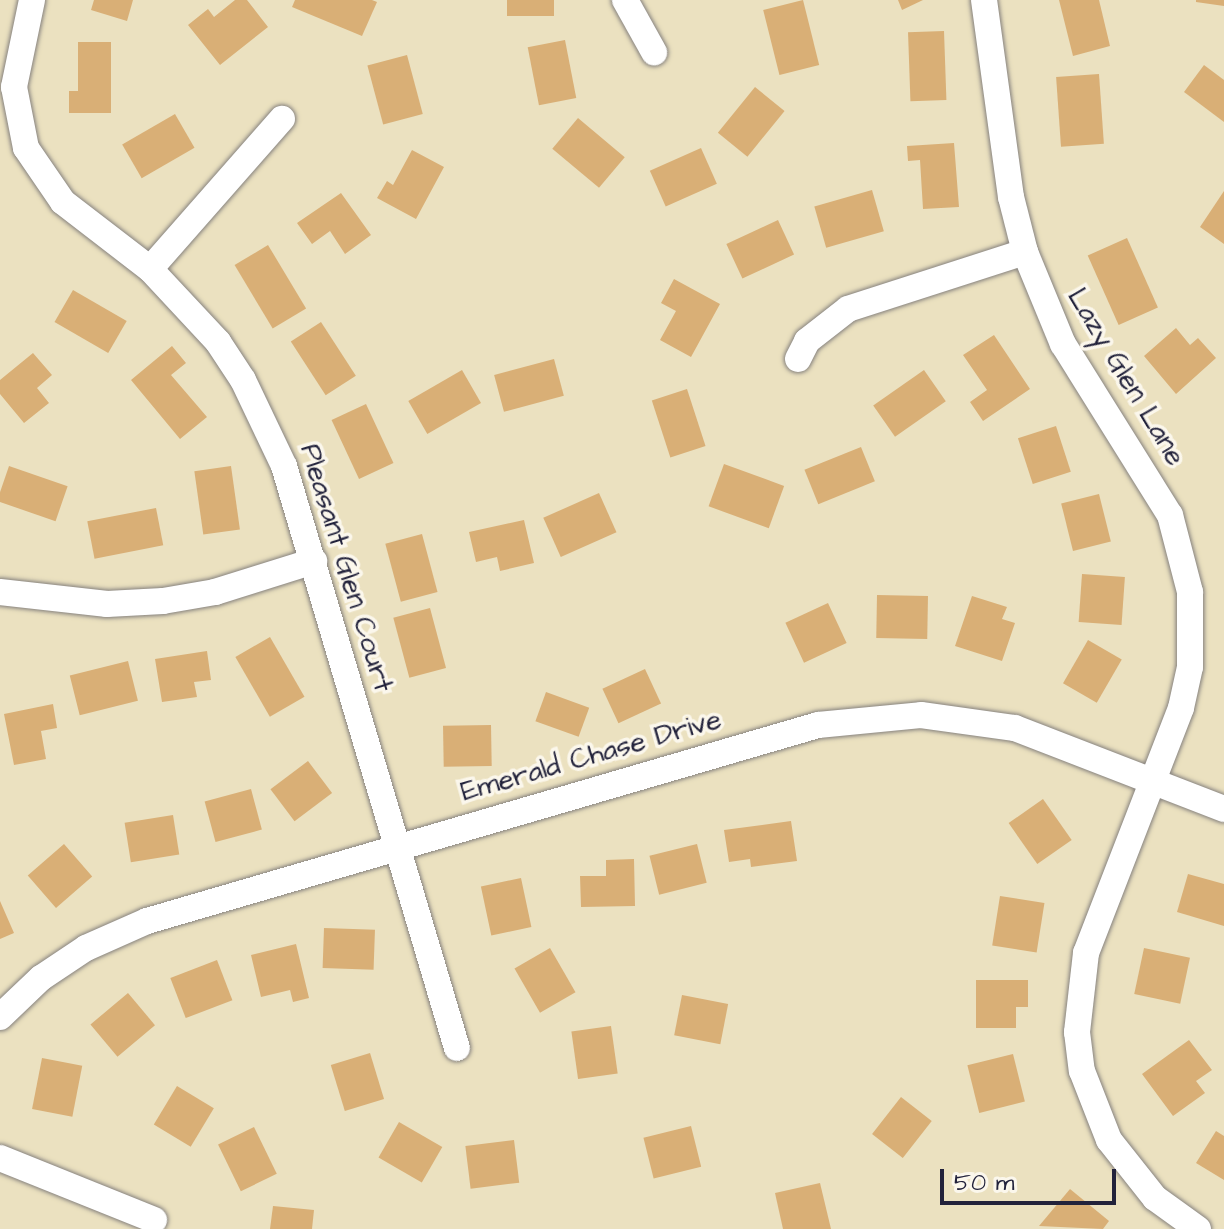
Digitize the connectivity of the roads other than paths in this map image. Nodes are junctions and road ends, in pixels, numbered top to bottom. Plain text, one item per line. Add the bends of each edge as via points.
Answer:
1 (32, 0) edge
2 (625, 0) edge
3 (984, 0) edge
4 (654, 52) dead end
5 (282, 119) dead end
6 (1025, 252) junction
7 (150, 269) junction
8 (798, 359) dead end
9 (314, 561) junction
10 (0, 592) edge
11 (1153, 781) junction
12 (1224, 809) edge
13 (397, 847) junction
14 (0, 1017) edge
15 (457, 1048) dead end
16 (0, 1158) edge
17 (154, 1220) dead end
18 (1198, 1229) edge

1 - 7 street, Pleasant Glen Court via 14,87 26,148 63,202
2 - 4 street
3 - 6 street, Lazy Glen Lane via 1011,197
5 - 7 street
6 - 8 street via 848,309 807,341
6 - 11 street, Lazy Glen Lane via 1063,344 1153,481 1184,555 1193,627 1190,667
7 - 9 street, Pleasant Glen Court via 190,309 243,380 284,466
9 - 10 street via 215,592 163,601 107,604
9 - 13 street, Pleasant Glen Court
11 - 12 street, Emerald Chase Drive
11 - 13 street, Emerald Chase Drive via 1015,728 936,716 868,717 733,748
11 - 18 street, Lazy Glen Lane via 1086,953 1077,1032 1082,1071 1109,1140 1155,1198
13 - 14 street, Emerald Chase Drive via 128,928 41,978
13 - 15 street, Pleasant Glen Court
16 - 17 street

